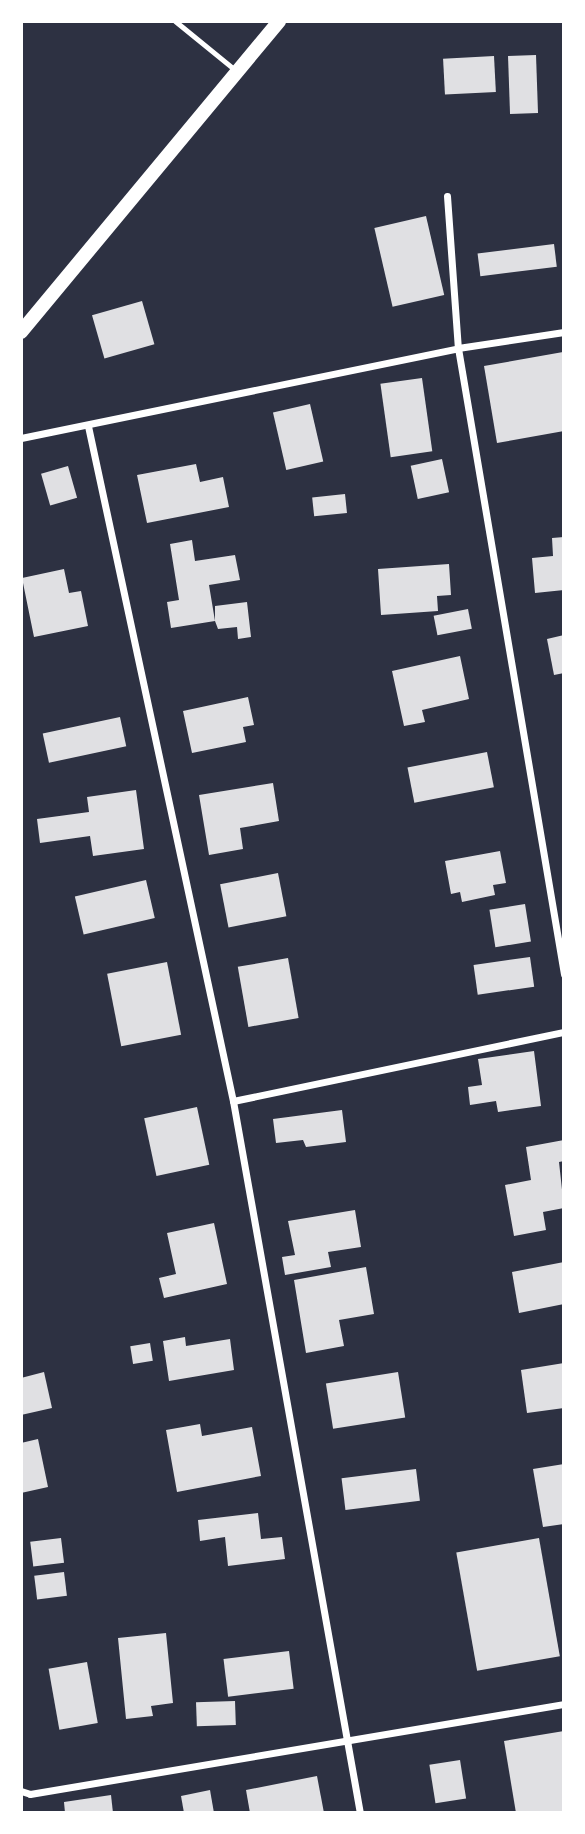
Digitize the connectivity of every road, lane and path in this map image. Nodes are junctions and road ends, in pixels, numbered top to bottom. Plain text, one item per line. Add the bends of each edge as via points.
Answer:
1 (175, 21) edge
2 (279, 21) edge
3 (237, 71) junction
4 (447, 196) dead end
5 (21, 331) edge
6 (564, 332) edge
7 (458, 348) junction
8 (88, 426) junction
9 (21, 438) edge
10 (564, 974) edge
11 (564, 1032) edge
12 (233, 1101) junction
13 (564, 1704) edge
14 (347, 1742) junction
15 (21, 1791) edge
16 (360, 1813) edge

1 - 3 lane
2 - 3 main road
3 - 5 main road
4 - 7 street
6 - 7 street
7 - 8 street
7 - 10 street
8 - 9 street
8 - 12 street
11 - 12 street
12 - 14 street
13 - 14 street
14 - 15 street via 30,1794
14 - 16 street

